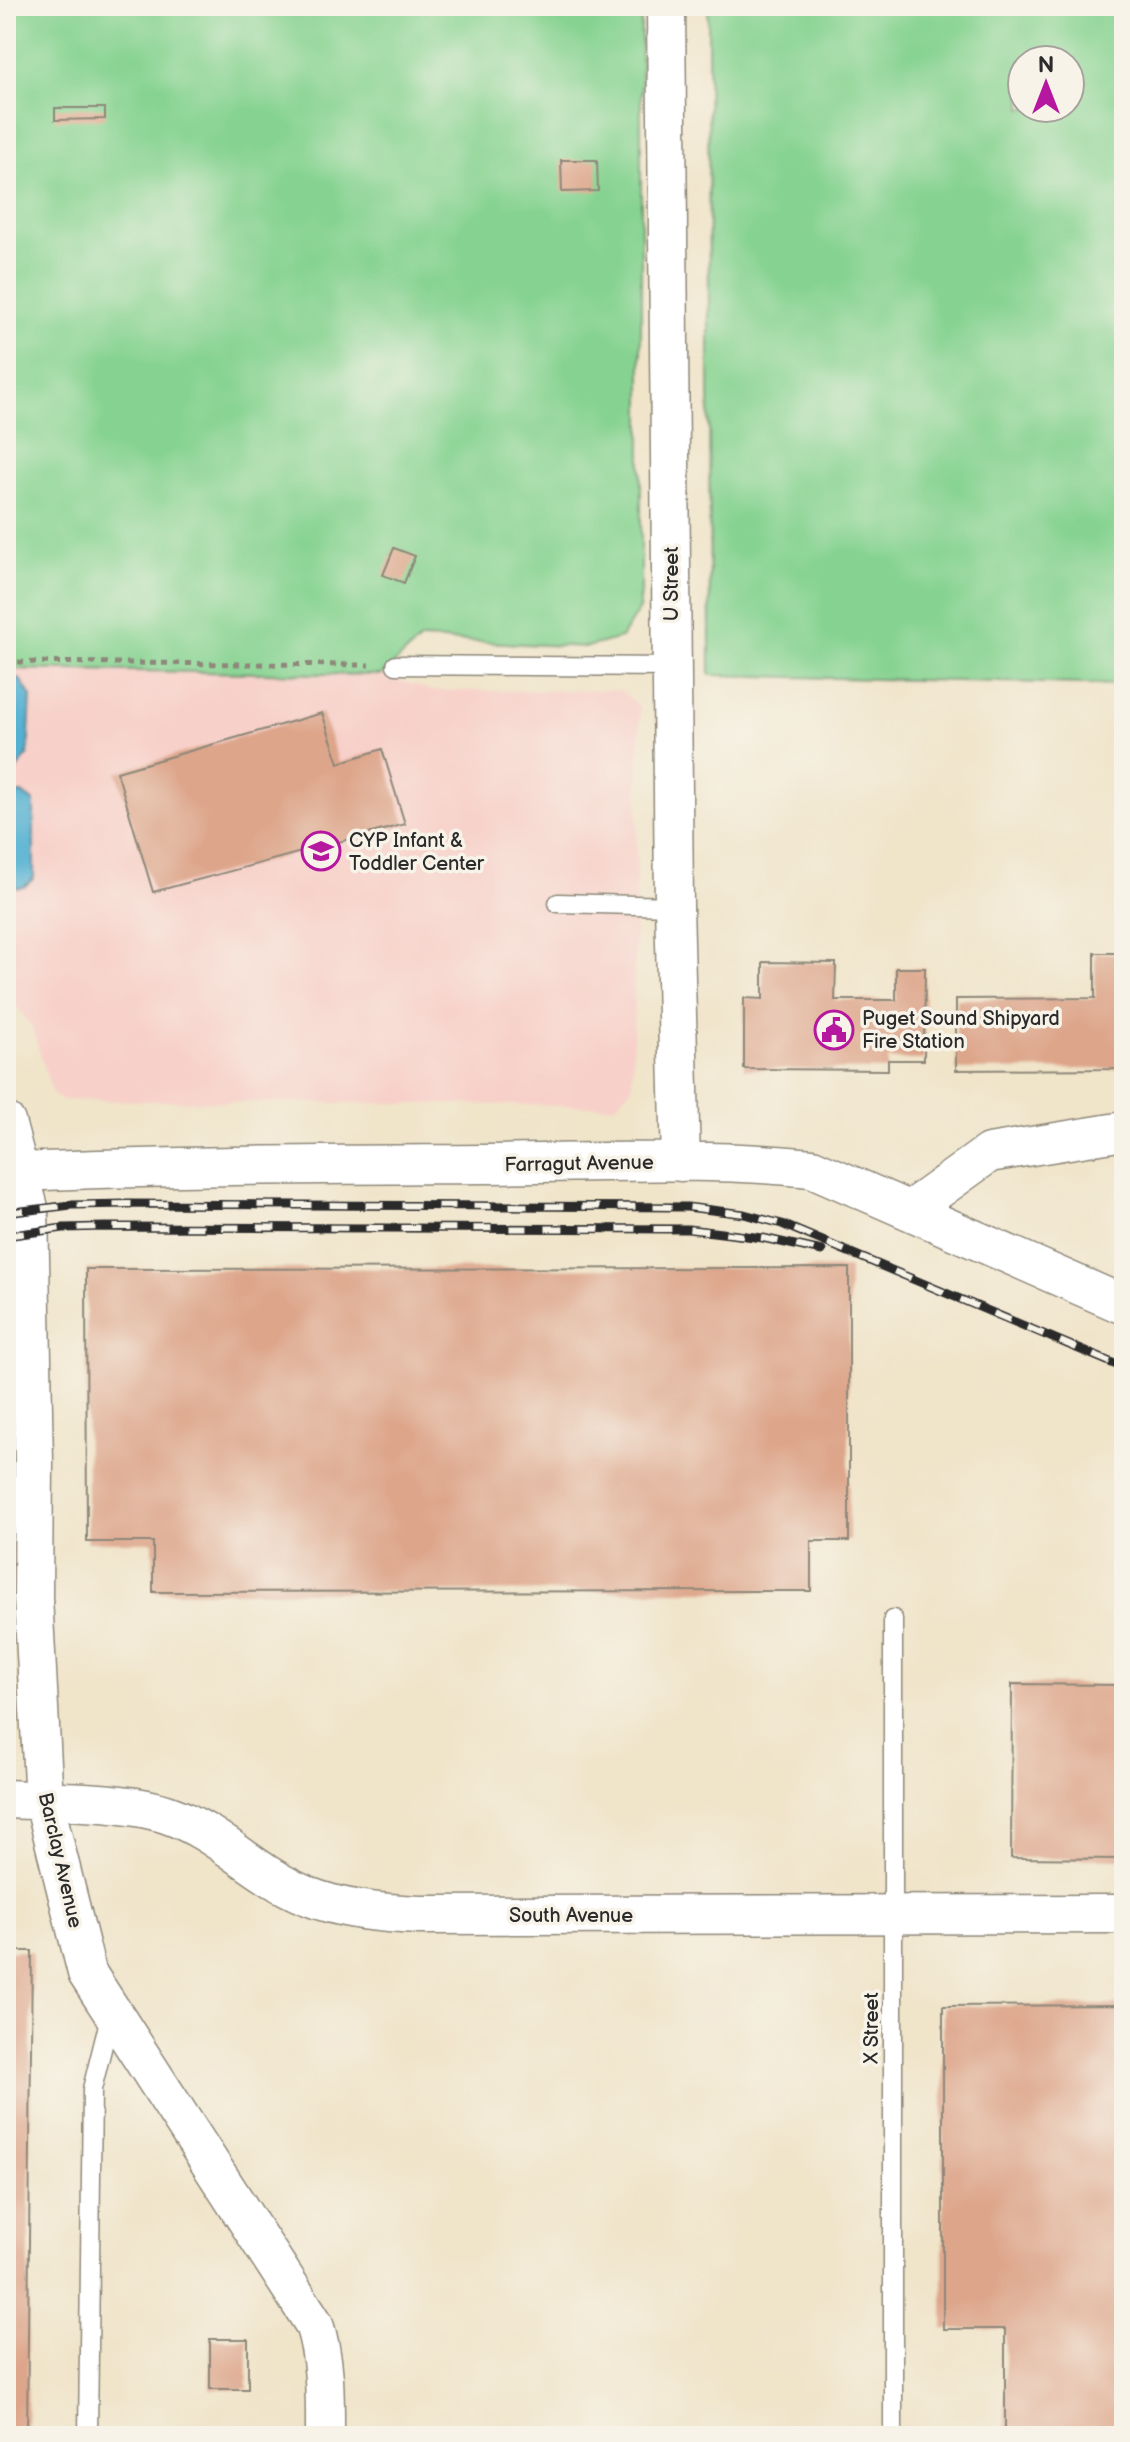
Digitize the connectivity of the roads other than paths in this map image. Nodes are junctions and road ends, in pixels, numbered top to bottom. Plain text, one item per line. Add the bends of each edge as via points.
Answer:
1 (666, 6) edge
2 (396, 665) road end
3 (672, 667) junction
4 (558, 903) dead end
5 (674, 906) junction
6 (6, 1122) edge
7 (1124, 1131) edge
8 (681, 1162) junction
9 (13, 1174) edge
10 (910, 1210) junction
11 (1124, 1305) edge
12 (893, 1619) dead end
13 (6, 1799) edge
14 (44, 1801) junction
15 (894, 1914) junction
16 (1124, 1914) edge
17 (111, 2012) junction
18 (88, 2436) edge
19 (325, 2436) edge
20 (893, 2436) edge

1 - 3 street, U Street
2 - 3 lane
3 - 5 street, U Street
4 - 5 lane
5 - 8 street, U Street
6 - 9 street, Barclay Avenue
7 - 10 street via 989,1153
8 - 9 street, Farragut Avenue via 128,1167
8 - 10 street, Farragut Avenue via 812,1168
9 - 14 street, Barclay Avenue via 29,1208 33,1597
10 - 11 street, Farragut Avenue
12 - 15 lane, X Street
13 - 14 street, South Avenue
14 - 15 street, South Avenue via 168,1814 305,1895 373,1912
14 - 17 street, Barclay Avenue via 87,1973
15 - 16 street, South Avenue
15 - 20 lane, X Street
17 - 18 lane via 92,2089
17 - 19 street, Barclay Avenue via 314,2324 325,2373

